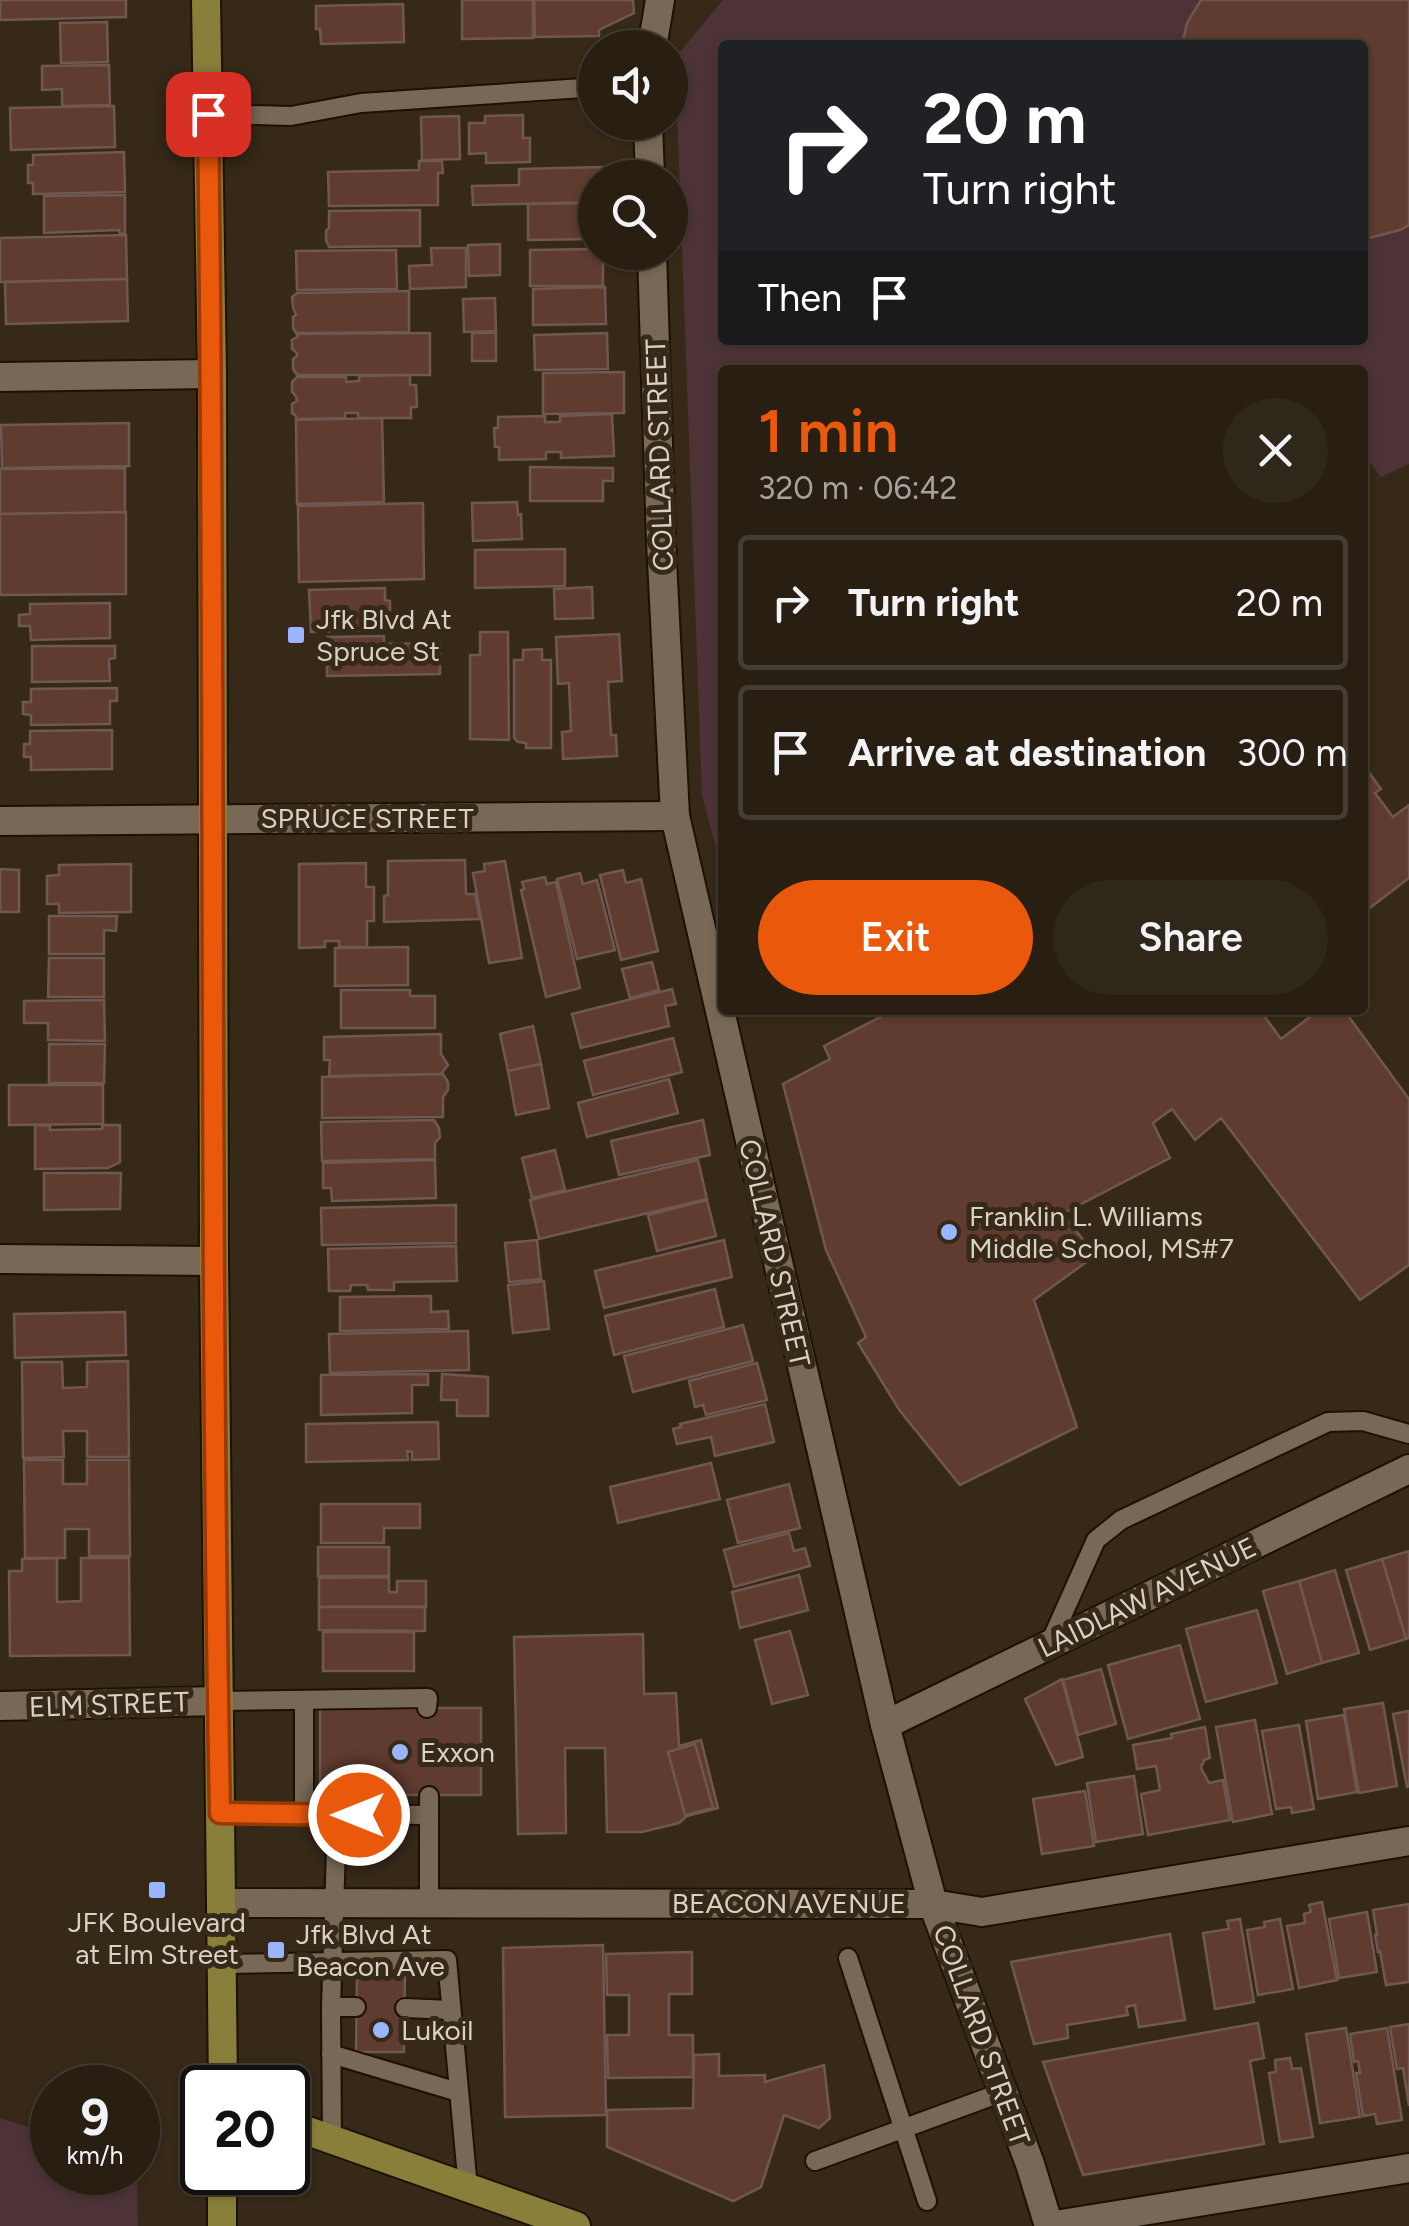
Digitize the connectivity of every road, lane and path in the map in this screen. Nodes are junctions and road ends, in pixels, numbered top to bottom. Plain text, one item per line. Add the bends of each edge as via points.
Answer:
1 (206, 0) edge
2 (660, 0) edge
3 (655, 30) edge
4 (578, 88) edge
5 (208, 114) junction
6 (653, 270) edge
7 (212, 374) junction
8 (0, 378) edge
9 (675, 816) junction
10 (214, 819) junction
11 (0, 821) edge
12 (718, 1002) edge
13 (721, 1015) edge
14 (0, 1259) edge
15 (214, 1261) junction
16 (1409, 1434) edge
17 (1409, 1469) edge
18 (1048, 1645) junction
19 (304, 1700) junction
20 (218, 1701) junction
21 (0, 1706) edge
22 (427, 1708) dead end
23 (885, 1725) junction
24 (359, 1795) dead end
25 (429, 1796) dead end
26 (220, 1813) junction
27 (304, 1815) junction
28 (359, 1815) junction
29 (337, 1816) junction
30 (429, 1816) junction
31 (1409, 1841) edge
32 (222, 1903) junction
33 (335, 1903) junction
34 (429, 1903) junction
35 (933, 1904) junction
36 (848, 1958) dead end
37 (332, 1962) junction
38 (222, 1964) junction
39 (332, 2007) junction
40 (356, 2008) dead end
41 (405, 2008) dead end
42 (451, 2010) junction
43 (331, 2054) junction
44 (222, 2065) edge
45 (458, 2092) junction
46 (1003, 2092) junction
47 (903, 2128) junction
48 (310, 2133) edge
49 (332, 2140) junction
50 (816, 2161) dead end
51 (1409, 2168) edge
52 (468, 2188) junction
53 (222, 2195) edge
54 (927, 2202) dead end
55 (222, 2226) edge
56 (576, 2226) edge
57 (1049, 2226) edge

1 - 5 main road
2 - 3 street
4 - 5 lane via 362,103 291,116
5 - 7 main road
6 - 9 street, COLLARD STREET
7 - 8 street
7 - 10 main road
9 - 10 street, SPRUCE STREET
9 - 12 street, COLLARD STREET
10 - 11 street, SPRUCE STREET
10 - 15 main road
13 - 23 street, COLLARD STREET
14 - 15 street
15 - 20 main road
16 - 18 lane via 1363,1421 1328,1422 1121,1520 1096,1540
17 - 18 street, LAIDLAW AVENUE
18 - 23 street, LAIDLAW AVENUE
19 - 20 lane
19 - 22 lane via 428,1698
19 - 27 lane
20 - 21 street, ELM STREET
20 - 26 main road
23 - 35 street, COLLARD STREET
24 - 28 lane
25 - 30 lane
26 - 27 lane
26 - 32 main road
27 - 29 lane
28 - 29 lane
28 - 30 lane
29 - 33 lane
30 - 34 lane
31 - 35 street, BEACON AVENUE via 982,1912
32 - 33 street, BEACON AVENUE
32 - 38 main road
33 - 34 street, BEACON AVENUE
33 - 37 lane
34 - 35 street, BEACON AVENUE
35 - 46 street, COLLARD STREET
36 - 47 lane
37 - 38 lane
37 - 39 lane
37 - 42 lane via 447,1960
38 - 44 main road
39 - 40 lane
39 - 43 lane
41 - 42 lane
42 - 45 lane
43 - 45 lane
43 - 49 lane
45 - 52 lane
46 - 47 lane
46 - 57 street, COLLARD STREET
47 - 50 lane
47 - 54 lane
48 - 49 main road
49 - 52 main road
51 - 57 street
52 - 56 main road
53 - 55 main road

